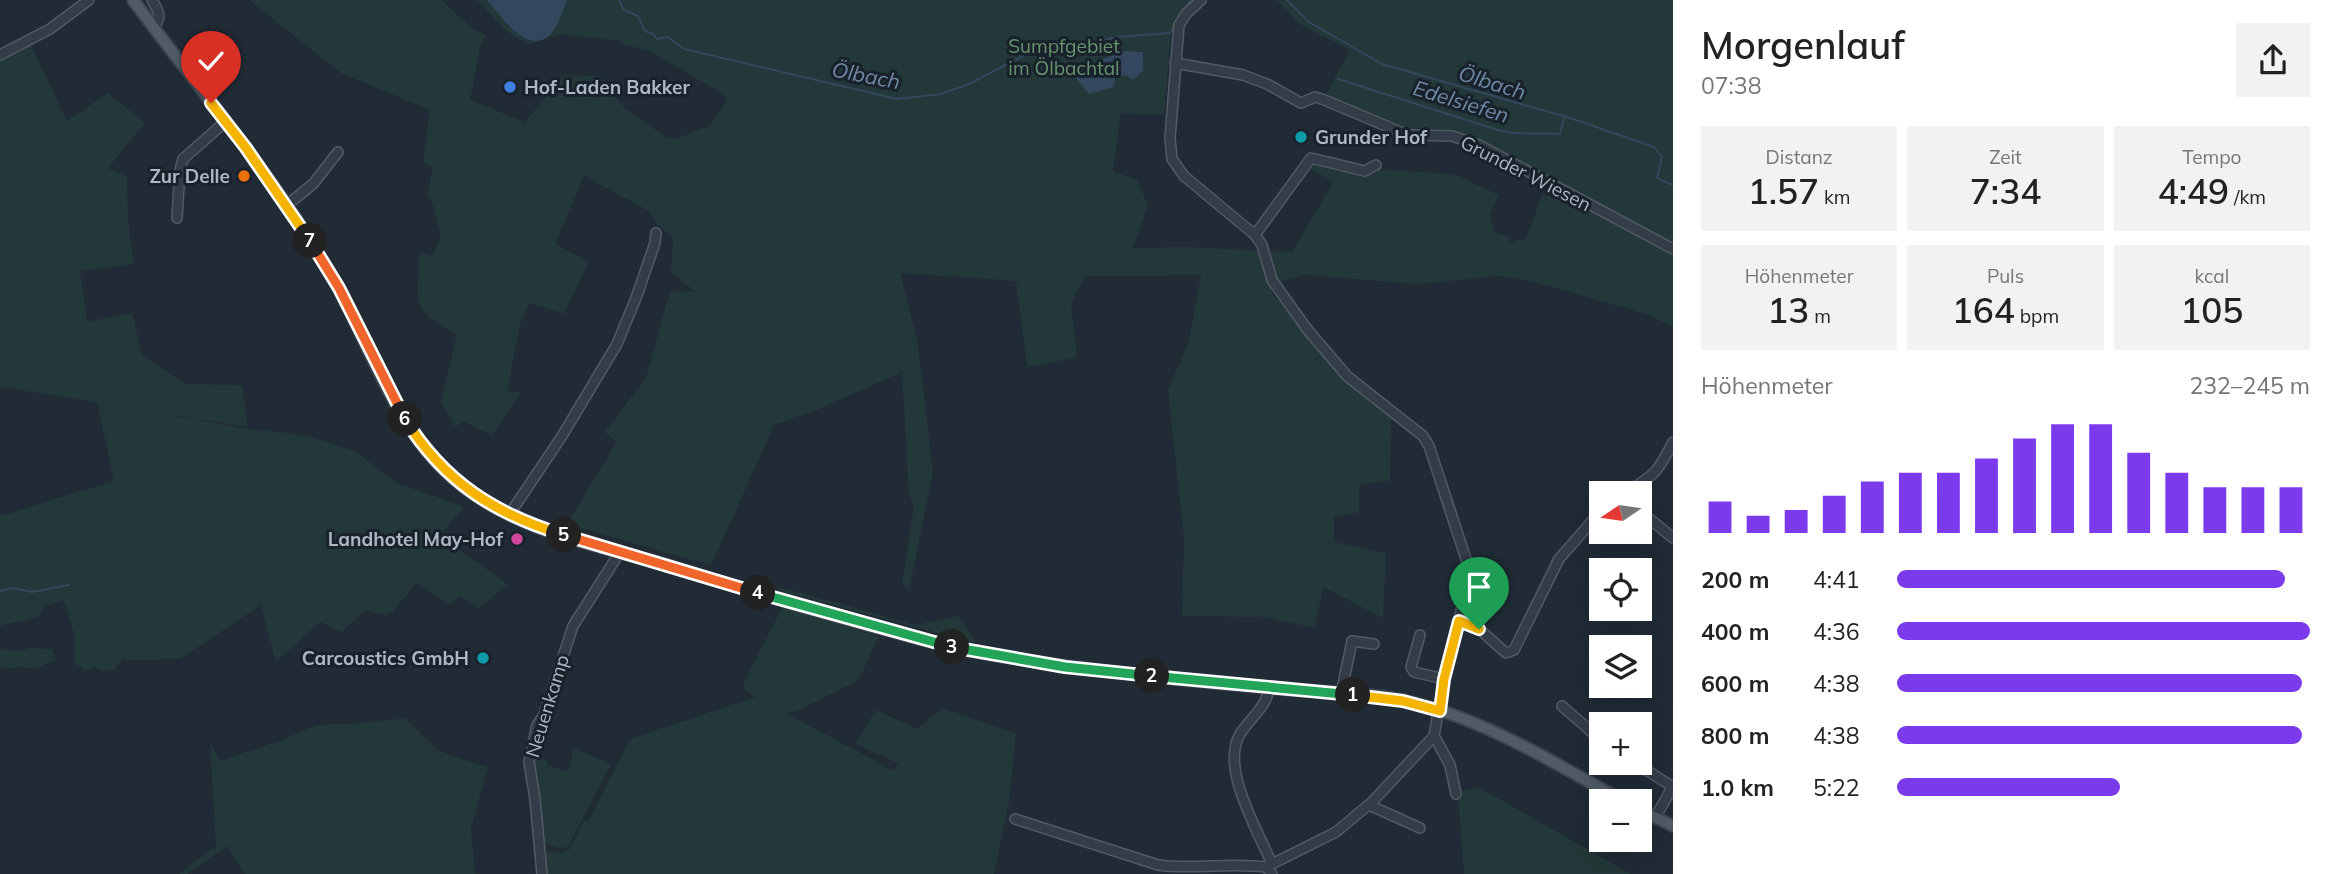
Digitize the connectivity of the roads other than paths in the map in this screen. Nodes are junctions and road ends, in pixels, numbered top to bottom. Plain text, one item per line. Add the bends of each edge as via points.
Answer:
1 (89, 0) edge
2 (133, 0) edge
3 (152, 0) edge
4 (1201, 0) edge
5 (153, 27) junction
6 (0, 55) edge
7 (1175, 63) junction
8 (225, 122) junction
9 (338, 152) dead end
10 (1376, 165) dead end
11 (287, 205) junction
12 (177, 218) dead end
13 (656, 233) dead end
14 (1255, 235) junction
15 (1673, 249) edge
16 (1673, 442) edge
17 (1645, 481) edge
18 (509, 515) junction
19 (1652, 521) edge
20 (1589, 525) edge
21 (1673, 538) edge
22 (620, 552) junction
23 (1459, 621) junction
24 (1420, 635) dead end
25 (1374, 644) dead end
26 (1444, 679) junction
27 (1269, 688) junction
28 (1341, 694) junction
29 (1562, 706) dead end
30 (1440, 711) junction
31 (1589, 730) edge
32 (1434, 736) junction
33 (1652, 774) edge
34 (1673, 787) edge
35 (1601, 789) edge
36 (1455, 794) dead end
37 (1369, 805) junction
38 (1652, 816) edge
39 (1655, 818) junction
40 (1015, 819) dead end
41 (1673, 827) edge
42 (1420, 828) dead end
43 (1270, 868) edge
44 (542, 874) edge

1 - 6 street via 50,29
2 - 5 main road
3 - 5 street via 160,16
4 - 7 street via 1181,20
5 - 8 main road
7 - 14 street via 1170,138 1174,164
7 - 15 street, Grunder Wiesen via 1242,75 1301,103 1322,99 1412,135 1452,136 1479,145
8 - 11 main road
8 - 12 street via 183,159
9 - 11 street via 313,184
10 - 14 street via 1365,171 1311,158
11 - 18 main road via 339,288 395,402 422,444 452,477
13 - 18 street via 617,344
14 - 23 street via 1272,279 1307,329 1347,376 1423,436 1429,446 1468,565
16 - 17 street via 1661,466
18 - 22 main road
19 - 21 street
20 - 23 street via 1559,559 1514,650 1506,653 1479,629
22 - 27 main road via 984,654
22 - 44 street, Neuenkamp via 573,626 537,725 529,762
23 - 26 street
24 - 26 street via 1411,667
25 - 28 street via 1352,640
26 - 30 street
27 - 28 main road
27 - 43 street via 1268,698 1239,736 1235,762 1239,787
28 - 30 main road via 1403,701
29 - 31 street
30 - 32 street
30 - 35 main road via 1490,729
32 - 36 street via 1450,765
32 - 37 street
33 - 34 street
34 - 39 street
37 - 42 street
37 - 43 street via 1336,832
38 - 39 main road
39 - 41 main road
40 - 43 street via 1158,865

